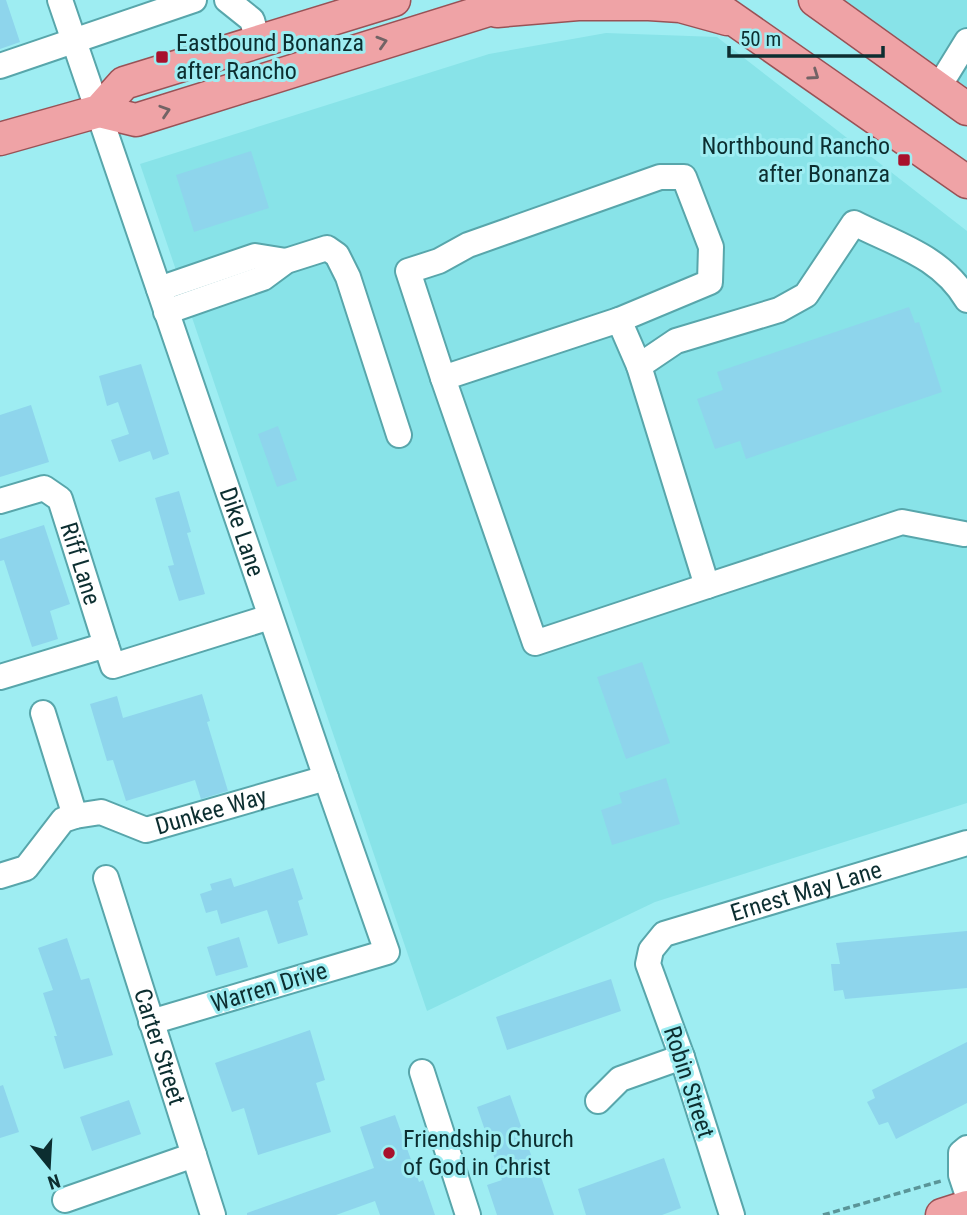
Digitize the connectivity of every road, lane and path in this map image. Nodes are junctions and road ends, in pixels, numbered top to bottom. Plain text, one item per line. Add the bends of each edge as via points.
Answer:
1 (60, 0) edge
2 (194, 0) edge
3 (227, 0) edge
4 (394, 0) edge
5 (520, 0) edge
6 (706, 0) edge
7 (815, 0) edge
8 (478, 12) junction
9 (738, 22) junction
10 (75, 41) junction
11 (258, 41) junction
12 (967, 41) edge
13 (0, 66) edge
14 (270, 78) junction
15 (938, 88) junction
16 (967, 108) edge
17 (99, 111) junction
18 (0, 139) edge
19 (967, 183) edge
20 (163, 300) junction
21 (967, 300) edge
22 (619, 320) junction
23 (639, 366) junction
24 (443, 377) junction
25 (399, 435) dead end
26 (0, 501) edge
27 (966, 536) edge
28 (707, 586) junction
29 (271, 617) junction
30 (106, 645) junction
31 (0, 677) edge
32 (43, 713) dead end
33 (326, 778) junction
34 (75, 816) junction
35 (967, 843) edge
36 (0, 876) edge
37 (106, 878) dead end
38 (651, 950) joint
39 (387, 951) joint
40 (151, 1023) junction
41 (682, 1057) junction
42 (422, 1072) dead end
43 (598, 1101) dead end
44 (967, 1148) edge
45 (194, 1155) junction
46 (964, 1184) edge
47 (65, 1200) dead end
48 (967, 1207) edge
49 (213, 1215) edge
50 (468, 1215) edge
51 (732, 1215) edge
52 (824, 1215) edge
53 (942, 1215) edge

1 - 10 street, Dike Lane
2 - 10 street
3 - 11 street via 253,20
4 - 11 main road
5 - 8 main road
6 - 9 main road
7 - 15 main road
8 - 9 main road via 649,4 680,6
14 -> 8 main road
9 -> 19 main road
10 - 13 street
10 - 17 street, Dike Lane
11 - 14 main road
11 - 17 main road via 124,83
12 - 15 street
17 -> 14 main road via 136,120
15 - 16 main road
17 - 18 main road
17 - 20 street, Dike Lane
20 - 25 street via 225,279 263,278 286,261 327,248 337,254 348,277
20 - 29 street, Dike Lane
21 - 23 street via 933,261 854,223 806,295 779,310 676,341
22 - 23 street
22 - 24 street
22 - 24 street via 709,282 711,247 684,177 660,177 408,271
23 - 28 street
24 - 28 street via 534,643
26 - 30 street, Riff Lane via 44,488 60,499
27 - 28 street via 902,522
29 - 30 street via 113,666
29 - 33 street, Dike Lane
30 - 31 street
32 - 34 street
33 - 34 street, Dunkee Way via 146,830 101,812
33 - 39 street, Dike Lane
34 - 36 street via 63,820 26,868
35 - 38 street, Ernest May Lane via 664,934
37 - 40 street, Carter Street
38 - 41 street, Robin Street via 648,964
39 - 40 street, Warren Drive
40 - 45 street, Carter Street
41 - 43 street via 620,1079
41 - 51 street, Robin Street
42 - 50 street
44 - 46 street via 961,1153
45 - 47 street
45 - 49 street, Carter Street
46 - 52 path
48 - 53 main road

